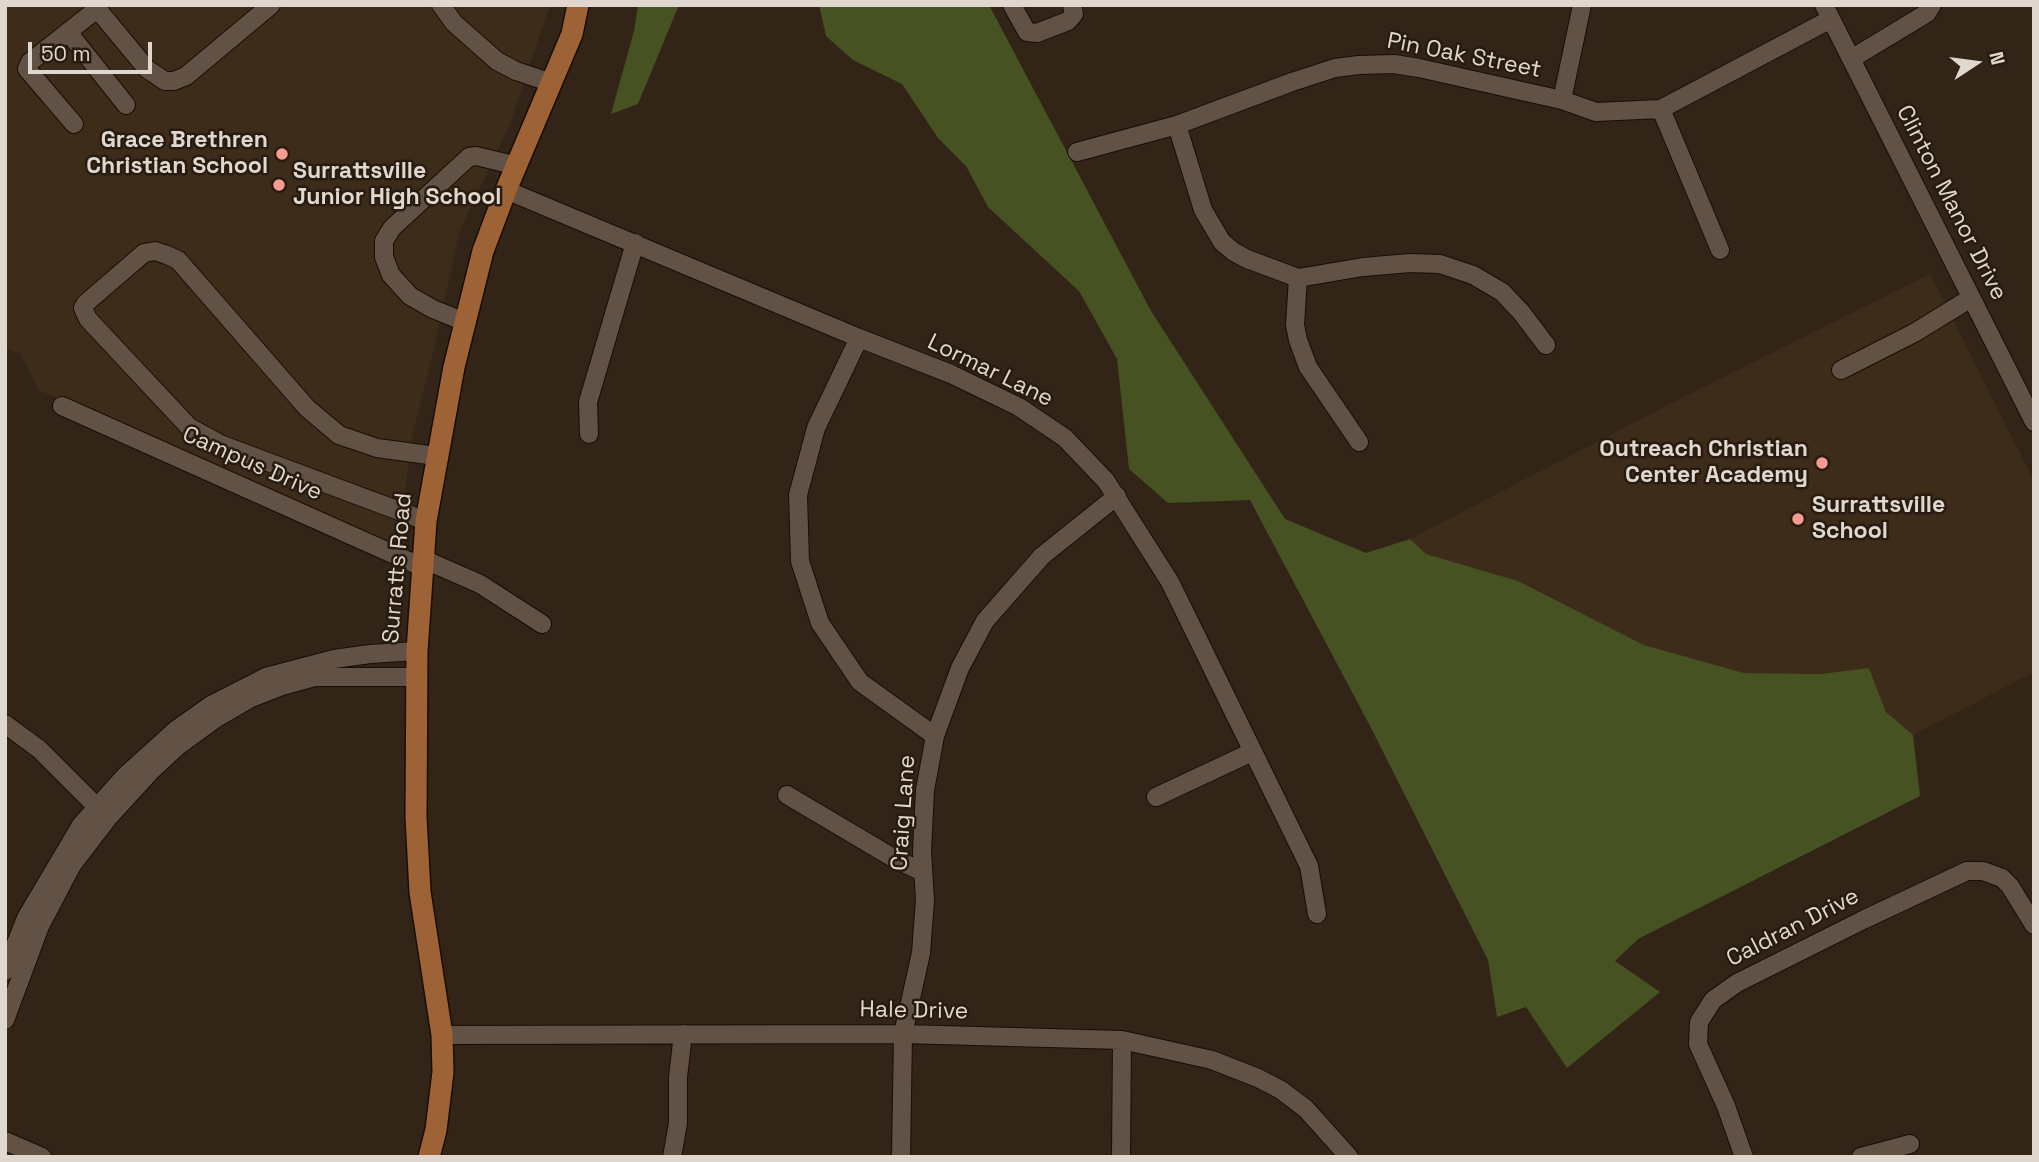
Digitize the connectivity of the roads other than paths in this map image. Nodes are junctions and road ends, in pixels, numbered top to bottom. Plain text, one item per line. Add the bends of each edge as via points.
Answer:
1 (271, 5) edge
2 (441, 5) edge
3 (579, 5) edge
4 (1012, 5) edge
5 (1072, 5) edge
6 (1583, 5) edge
7 (1932, 5) edge
8 (95, 7) edge
9 (1827, 12) edge
10 (68, 32) junction
11 (1851, 59) junction
12 (552, 83) junction
13 (1562, 100) junction
14 (126, 105) dead end
15 (1661, 109) junction
16 (74, 124) dead end
17 (1177, 125) junction
18 (1077, 152) dead end
19 (518, 166) junction
20 (506, 190) junction
21 (635, 243) junction
22 (1720, 250) dead end
23 (1298, 278) junction
24 (1971, 298) junction
25 (465, 322) junction
26 (859, 338) junction
27 (1546, 345) dead end
28 (1841, 370) dead end
29 (62, 406) dead end
30 (2034, 422) edge
31 (589, 434) dead end
32 (1359, 442) dead end
33 (436, 456) junction
34 (1116, 496) junction
35 (426, 521) junction
36 (423, 563) junction
37 (542, 624) dead end
38 (417, 651) junction
39 (417, 677) junction
40 (5, 724) edge
41 (935, 736) junction
42 (1252, 752) junction
43 (787, 795) dead end
44 (1156, 797) dead end
45 (102, 812) junction
46 (923, 872) junction
47 (1317, 914) dead end
48 (2034, 925) edge
49 (5, 971) edge
50 (5, 1020) edge
51 (683, 1034) junction
52 (903, 1034) junction
53 (442, 1035) junction
54 (1122, 1040) junction
55 (5, 1141) edge
56 (1910, 1144) dead end
57 (42, 1157) edge
58 (429, 1157) edge
59 (672, 1157) edge
60 (901, 1157) edge
61 (1121, 1157) edge
62 (1349, 1157) edge
63 (1744, 1157) edge
64 (1861, 1157) edge

1 - 8 street via 174,81 165,81 147,69
2 - 12 street via 454,23 497,61
3 - 12 main road, Surratts Road
4 - 5 street via 1027,32 1037,33 1068,20 1074,14
6 - 13 street
7 - 11 street via 1927,13
8 - 10 street
9 - 11 street, Clinton Manor Drive
9 - 15 street, Pin Oak Street
10 - 14 street
10 - 16 street via 27,69
11 - 24 street, Clinton Manor Drive
12 - 19 main road, Surratts Road
13 - 15 street, Pin Oak Street via 1597,112
13 - 17 street, Pin Oak Street via 1419,68 1359,65 1292,82
15 - 22 street
17 - 18 street, Pin Oak Street
17 - 23 street via 1203,210 1222,242 1247,259
19 - 20 main road, Surratts Road
19 - 25 street via 469,157 392,228 384,241 391,275 410,296
20 - 21 street, Lormar Lane
20 - 25 main road, Surratts Road via 483,251
21 - 26 street, Lormar Lane
21 - 31 street via 588,402
23 - 27 street via 1363,267 1440,264 1474,275 1502,292
23 - 32 street via 1297,340 1308,367
24 - 28 street
24 - 30 street, Clinton Manor Drive
25 - 33 main road, Surratts Road
26 - 34 street, Lormar Lane via 1019,407 1065,438
26 - 41 street via 816,428 798,495 800,561 820,622 860,682
29 - 36 street, Campus Drive
33 - 35 main road, Surratts Road
33 - 35 street via 377,448 339,435 307,408 178,260 167,255 144,254 83,308 96,328 189,427 220,444
34 - 41 street, Craig Lane via 1042,556 985,621 960,668
34 - 42 street, Lormar Lane via 1170,582
35 - 36 main road, Surratts Road
36 - 37 street, Campus Drive via 480,584
36 - 38 main road, Surratts Road
38 - 39 main road, Surratts Road
38 - 45 street via 324,661 244,686 177,729 125,776
39 - 45 street via 314,677 249,699 178,746
39 - 53 main road, Surratts Road via 420,892
40 - 45 street via 39,749
41 - 46 street, Craig Lane via 925,790
42 - 44 street
42 - 47 street, Lormar Lane via 1309,866
43 - 46 street
45 - 49 street via 64,849 32,907
45 - 50 street via 57,891 24,963
46 - 52 street, Craig Lane via 921,953
48 - 63 street, Caldran Drive via 2002,878 1983,871 1967,872 1724,991 1699,1022 1698,1044
51 - 52 street, Hale Drive
51 - 53 street, Hale Drive
51 - 59 street
52 - 54 street, Hale Drive
52 - 60 street, Craig Lane
53 - 58 main road, Surratts Road via 443,1072
54 - 61 street
54 - 62 street, Hale Drive via 1212,1060 1270,1084 1306,1109
55 - 57 street
56 - 64 street

